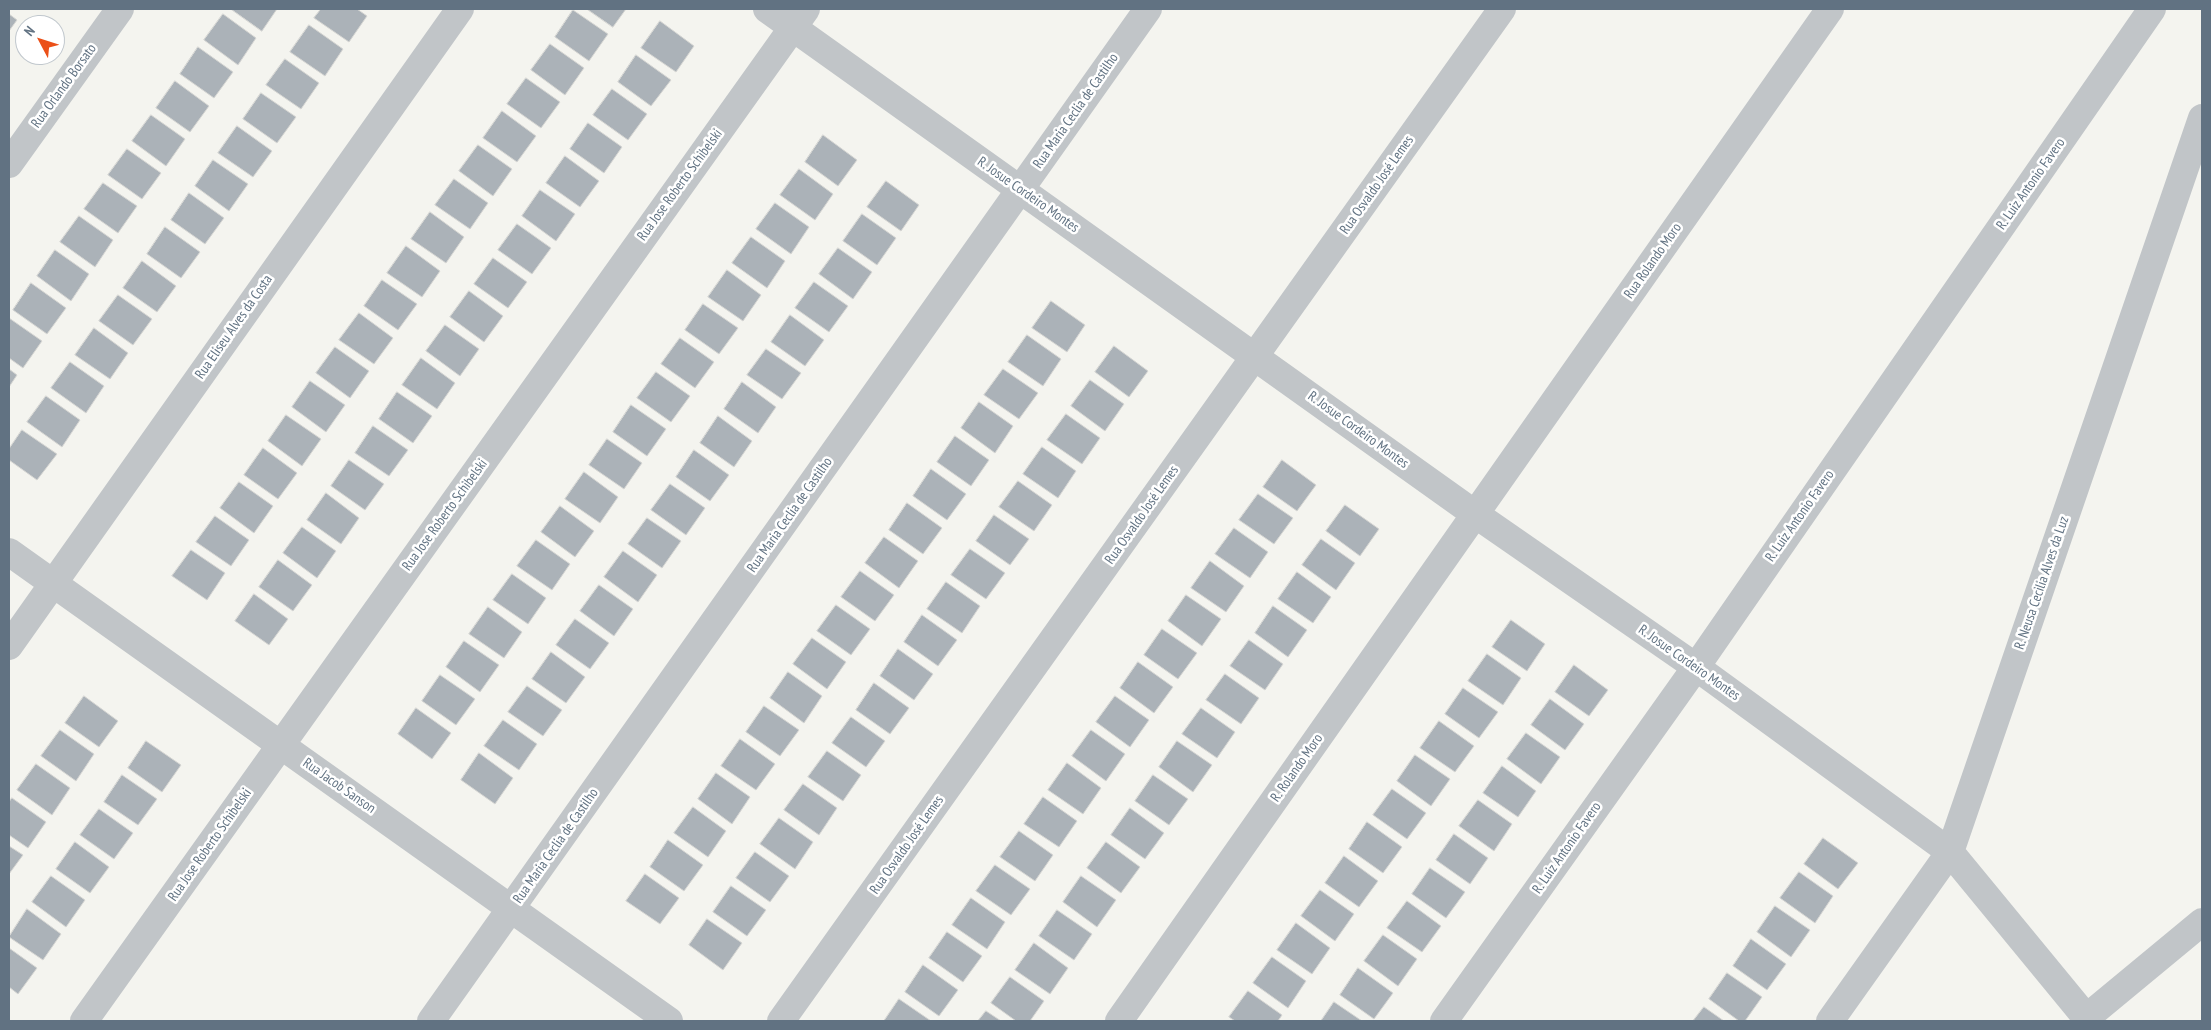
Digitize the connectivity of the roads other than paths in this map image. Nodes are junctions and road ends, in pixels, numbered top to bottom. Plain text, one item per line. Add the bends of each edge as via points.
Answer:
1 (120, 9) edge
2 (460, 9) edge
3 (767, 9) edge
4 (1148, 9) edge
5 (1502, 9) edge
6 (1830, 9) edge
7 (2152, 9) edge
8 (799, 18) edge
9 (2202, 118) edge
10 (9, 164) edge
11 (1020, 190) junction
12 (1255, 356) junction
13 (1475, 514) junction
14 (9, 552) edge
15 (53, 583) junction
16 (9, 646) edge
17 (1696, 667) junction
18 (280, 745) junction
19 (1950, 852) junction
20 (511, 909) junction
21 (2202, 922) edge
22 (2087, 1020) edge
23 (84, 1021) edge
24 (431, 1021) edge
25 (669, 1021) edge
26 (781, 1021) edge
27 (1119, 1021) edge
28 (1444, 1021) edge
29 (1830, 1021) edge

1 - 10 street, Rua Orlando Borsato
2 - 15 street, Rua Eliseu Alves da Costa
3 - 8 street, R. Josue Cordeiro Montes
4 - 11 street, Rua Maria Ceclia de Castilho
5 - 12 street, Rua Osvaldo José Lemes
6 - 13 street, Rua Rolando Moro
7 - 17 street, R. Luiz Antonio Favero
8 - 11 street, R. Josue Cordeiro Montes
8 - 18 street, Rua Jose Roberto Schibelski
9 - 19 street, R. Neusa Cecilia Alves da Luz
11 - 12 street, R. Josue Cordeiro Montes
11 - 20 street, Rua Maria Ceclia de Castilho
12 - 13 street, R. Josue Cordeiro Montes
12 - 26 street, Rua Osvaldo José Lemes
13 - 17 street, R. Josue Cordeiro Montes
13 - 27 street, R. Rolando Moro
14 - 15 street, Rua Jacob Sanson
15 - 16 street, Rua Eliseu Alves da Costa
15 - 18 street, Rua Jacob Sanson
17 - 19 street, R. Josue Cordeiro Montes
17 - 28 street, R. Luiz Antonio Favero
18 - 20 street, Rua Jacob Sanson
18 - 23 street, Rua Jose Roberto Schibelski
19 - 22 street, R. Josue Cordeiro Montes
19 - 29 street, R. Neusa Cecilia Alves da Luz
20 - 24 street, Rua Maria Ceclia de Castilho
20 - 25 street, Rua Jacob Sanson
21 - 22 street

